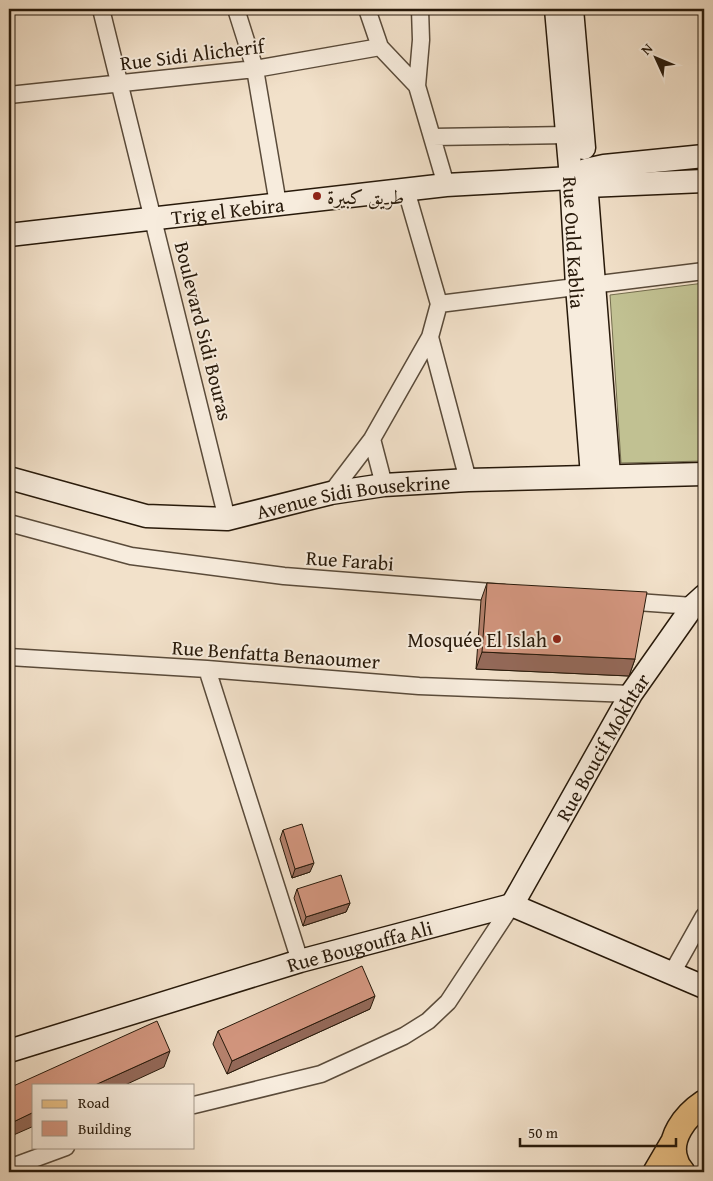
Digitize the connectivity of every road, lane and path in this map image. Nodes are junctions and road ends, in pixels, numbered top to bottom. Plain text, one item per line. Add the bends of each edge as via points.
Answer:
1 (101, 9) edge
2 (236, 9) edge
3 (367, 9) edge
4 (420, 9) edge
5 (556, 9) edge
6 (572, 9) edge
7 (380, 46) junction
8 (255, 69) junction
9 (119, 84) junction
10 (417, 86) junction
11 (9, 95) edge
12 (567, 135) junction
13 (433, 137) junction
14 (704, 156) edge
15 (581, 178) junction
16 (704, 181) edge
17 (446, 185) junction
18 (406, 190) junction
19 (278, 204) junction
20 (154, 218) junction
21 (9, 235) edge
22 (704, 271) edge
23 (585, 285) junction
24 (439, 304) junction
25 (430, 337) junction
26 (372, 439) junction
27 (704, 474) edge
28 (601, 476) junction
29 (9, 478) edge
30 (468, 480) junction
31 (384, 485) junction
32 (330, 493) junction
33 (227, 519) junction
34 (9, 523) edge
35 (514, 594) edge
36 (604, 600) edge
37 (699, 601) edge
38 (9, 657) edge
39 (207, 669) junction
40 (631, 694) junction
41 (512, 905) junction
42 (704, 916) edge
43 (300, 961) junction
44 (672, 973) junction
45 (704, 987) edge
46 (9, 1051) edge
47 (704, 1103) edge
48 (195, 1105) edge
49 (673, 1142) junction
50 (63, 1148) edge
51 (9, 1168) edge
52 (656, 1172) edge
53 (682, 1172) edge

1 - 9 street, Boulevard Sidi Bouras
2 - 8 street
3 - 7 street
4 - 10 street
5 - 12 street, Rue Ould Kablia
6 - 15 street, Rue Ould Kablia
7 - 8 street, Rue Sidi Alicherif
7 - 10 street
8 - 9 street, Rue Sidi Alicherif
8 - 19 street
9 - 11 street, Rue Sidi Alicherif
9 - 20 street, Boulevard Sidi Bouras
10 - 13 street
12 - 13 street
12 - 15 street, Rue Ould Kablia
13 - 17 street
14 - 15 street via 604,166
15 - 16 street
15 - 17 street, Trig el Kebira
15 - 23 street, Rue Ould Kablia
17 - 18 street, Trig el Kebira
18 - 19 street, Trig el Kebira
18 - 24 street
19 - 20 street, Trig el Kebira
20 - 21 street, Trig el Kebira
20 - 33 street, Boulevard Sidi Bouras
22 - 23 street
23 - 24 street
23 - 28 street, Rue Ould Kablia
24 - 25 street
25 - 26 street
25 - 30 street
26 - 31 street
26 - 32 street
27 - 28 street, Avenue Sidi Bousekrine
28 - 30 street, Avenue Sidi Bousekrine
29 - 33 street, Avenue Sidi Bousekrine via 146,516
30 - 31 street, Avenue Sidi Bousekrine
31 - 32 street, Avenue Sidi Bousekrine
32 - 33 street, Avenue Sidi Bousekrine
34 - 35 street, Rue Farabi via 131,556 284,576
36 - 37 street
37 - 40 street, Rue Boucif Mokhtar
38 - 39 street, Rue Benfatta Benaoumer
39 - 40 street, Rue Benfatta Benaoumer via 419,686
39 - 43 street
40 - 41 street, Rue Boucif Mokhtar
41 - 43 street, Rue Bougouffa Ali
41 - 44 street
41 - 48 street via 448,1002 428,1021 404,1036 321,1074
42 - 44 street
43 - 46 street, Rue Bougouffa Ali
44 - 45 street
47 - 49 main road via 692,1111
49 - 52 main road
49 - 53 main road via 675,1162
50 - 51 street

